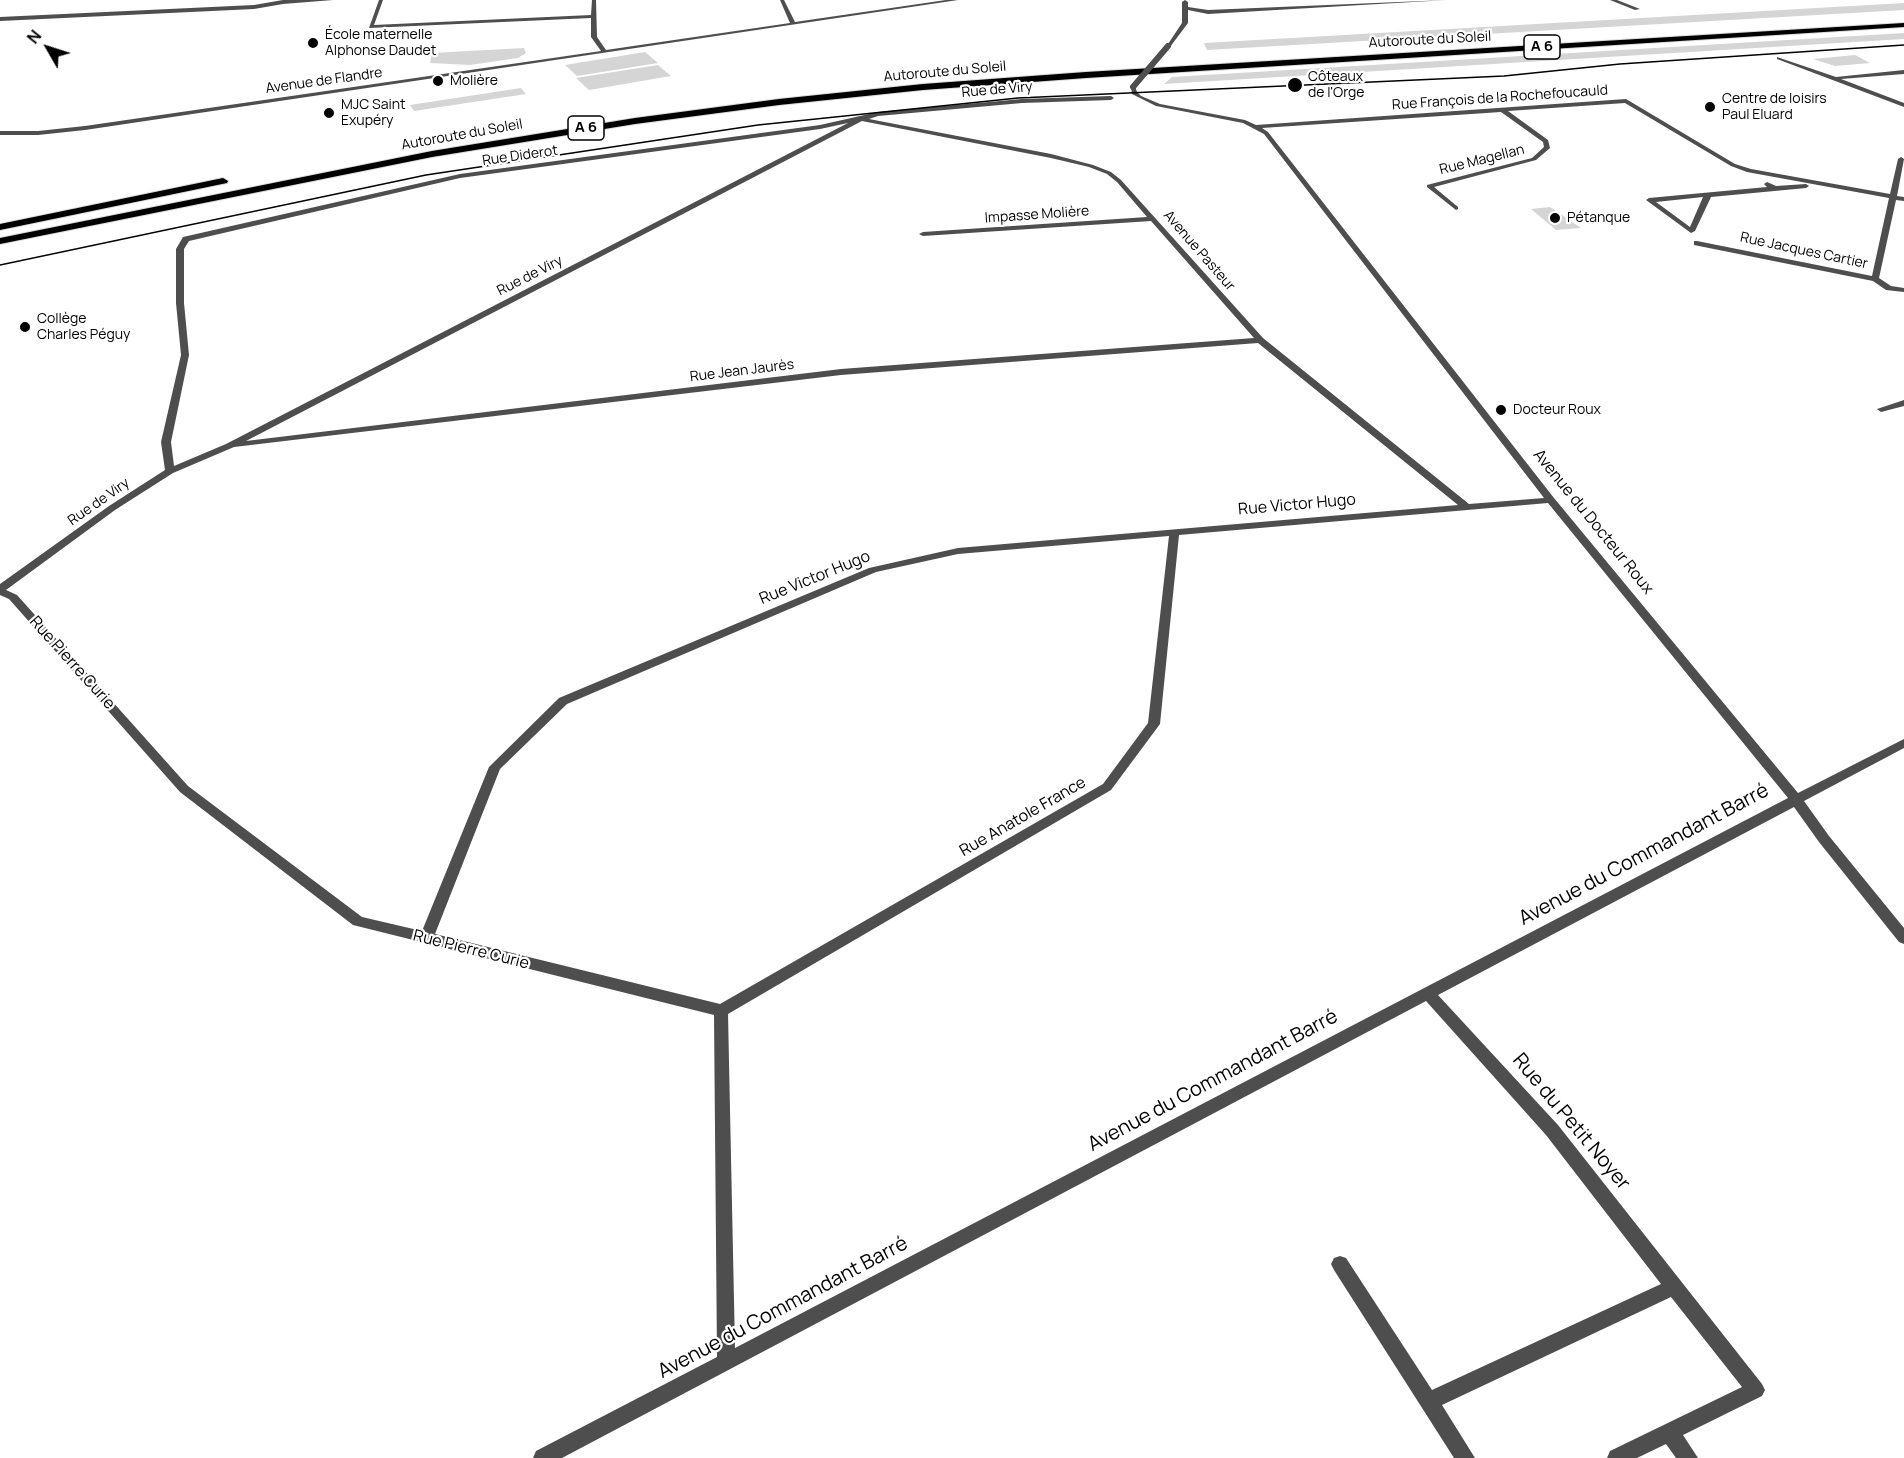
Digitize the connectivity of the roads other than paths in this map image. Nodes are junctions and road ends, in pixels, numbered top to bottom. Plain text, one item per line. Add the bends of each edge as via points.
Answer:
1 (331, 0) edge
2 (381, 0) edge
3 (594, 0) edge
4 (782, 0) edge
5 (956, 0) edge
6 (1185, 0) edge
7 (1445, 0) edge
8 (1612, 0) edge
9 (919, 3) edge
10 (1186, 8) junction
11 (1637, 9) dead end
12 (594, 16) junction
13 (1904, 16) edge
14 (0, 19) edge
15 (793, 24) junction
16 (1904, 25) edge
17 (1410, 45) dead end
18 (604, 51) junction
19 (1779, 58) dead end
20 (1168, 60) dead end
21 (1145, 61) dead end
22 (1032, 68) dead end
23 (1904, 72) edge
24 (1833, 78) junction
25 (733, 97) dead end
26 (1111, 98) dead end
27 (1904, 105) edge
28 (1504, 111) junction
29 (861, 119) junction
30 (1257, 127) junction
31 (0, 133) edge
32 (1901, 159) dead end
33 (1733, 165) junction
34 (232, 180) dead end
35 (1822, 184) junction
36 (1774, 189) junction
37 (1708, 195) junction
38 (1893, 197) junction
39 (1904, 199) edge
40 (1456, 208) dead end
41 (1153, 219) junction
42 (0, 227) edge
43 (923, 234) dead end
44 (0, 241) edge
45 (1697, 243) dead end
46 (1875, 279) junction
47 (1904, 290) edge
48 (1260, 340) junction
49 (1904, 403) edge
50 (1881, 408) dead end
51 (229, 446) junction
52 (170, 471) junction
53 (1551, 500) junction
54 (1467, 507) junction
55 (1174, 532) junction
56 (0, 590) edge
57 (1904, 743) edge
58 (1795, 800) junction
59 (1904, 938) edge
60 (426, 939) junction
61 (1427, 992) junction
62 (721, 1011) junction
63 (1340, 1264) dead end
64 (1674, 1287) junction
65 (726, 1361) junction
66 (1429, 1401) junction
67 (1670, 1433) junction
68 (543, 1458) edge
69 (1465, 1458) edge
70 (1617, 1458) edge
71 (1688, 1458) edge

1 - 14 street
2 - 12 street via 371,27
3 - 12 street
4 - 15 street
5 - 9 street, Avenue de Flandre
6 - 10 street
7 - 10 street via 1208,12
8 - 11 street
9 - 15 street, Avenue de Flandre
10 - 30 street, bridge via 1185,23 1133,87 1134,93 1158,105
12 - 18 street via 594,37
13 - 17 highway, Autoroute du Soleil / A 6
15 - 18 street, Avenue de Flandre
16 - 44 highway, Autoroute du Soleil / A 6 via 1086,75 779,102 432,154
18 - 31 street, Avenue de Flandre via 85,128
19 - 24 street
20 - 21 highway
22 - 25 highway, Autoroute du Soleil
23 - 24 street
24 - 27 street
26 - 29 street, Rue de Viry via 1022,100
28 - 30 street, Rue François de la Rochefoucauld
28 - 33 street, Rue François de la Rochefoucauld via 1626,101
28 - 40 street, Rue Magellan via 1546,141 1547,148 1534,159 1429,186
29 - 41 street, Avenue Pasteur via 1091,166 1119,181
29 - 51 street, Rue de Viry
29 - 52 street, Rue Diderot via 460,176 186,239 180,249 185,355 166,442
30 - 53 street, Avenue du Docteur Roux via 1273,142
32 - 38 street
33 - 35 street, Rue François de la Rochefoucauld
33 - 36 street
34 - 42 highway
35 - 36 street
35 - 38 street, Rue François de la Rochefoucauld
36 - 37 street
37 - 37 street via 1691,231 1649,200 1660,199
38 - 39 street, Rue François de la Rochefoucauld
38 - 46 street
41 - 43 street, Impasse Molière
41 - 48 street, Avenue Pasteur
45 - 46 street, Rue Jacques Cartier
46 - 47 street, Rue Jacques Cartier via 1889,288
48 - 51 street, Rue Jean Jaurès via 841,372
48 - 54 street, Avenue Pasteur
49 - 50 street
51 - 52 street, Rue de Viry
52 - 56 street, Rue de Viry
53 - 54 street, Rue Victor Hugo
53 - 58 street, Avenue du Docteur Roux
54 - 55 street, Rue Victor Hugo
55 - 60 street, Rue Victor Hugo via 958,551 873,570 563,701 495,767
55 - 62 street, Rue Anatole France via 1154,724 1107,787
56 - 60 street, Rue Pierre Curie via 13,597 184,789 358,921
57 - 58 street, Avenue du Commandant Barré
58 - 59 street, Avenue du Docteur Roux
58 - 61 street, Avenue du Commandant Barré
60 - 62 street, Rue Pierre Curie
61 - 64 street, Rue du Petit Noyer via 1552,1130
61 - 65 street, Avenue du Commandant Barré
62 - 65 street
63 - 66 street
64 - 66 street
64 - 67 street, Rue du Petit Noyer via 1756,1390
65 - 68 street, Avenue du Commandant Barré
66 - 69 street
67 - 70 street, Rue du Petit Noyer
67 - 71 street

